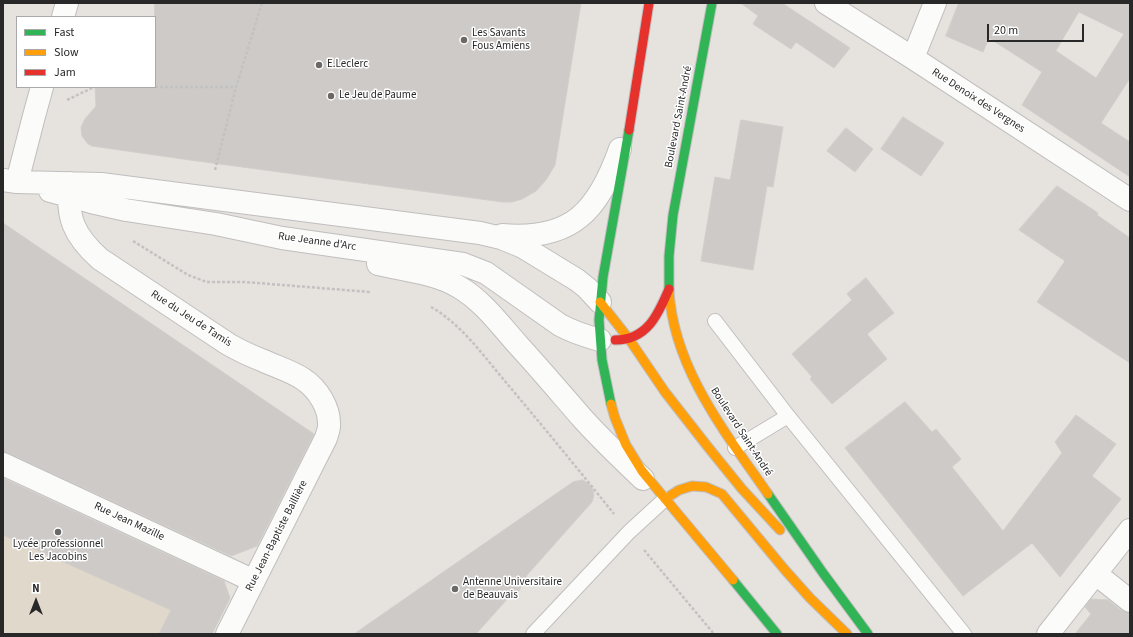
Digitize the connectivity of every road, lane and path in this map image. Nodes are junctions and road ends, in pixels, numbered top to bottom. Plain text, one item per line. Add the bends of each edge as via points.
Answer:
1 (67, 3) edge
2 (262, 3) edge
3 (649, 3) edge
4 (712, 3) edge
5 (826, 3) edge
6 (935, 3) edge
7 (63, 16) edge
8 (913, 58) junction
9 (156, 87) edge
10 (236, 87) junction
11 (42, 88) edge
12 (632, 116) junction
13 (222, 140) dead end
14 (10, 181) edge
15 (70, 189) junction
16 (1130, 200) edge
17 (126, 210) junction
18 (480, 233) junction
19 (302, 241) junction
20 (669, 288) junction
21 (376, 293) dead end
22 (600, 302) junction
23 (426, 304) dead end
24 (715, 320) dead end
25 (629, 339) junction
26 (600, 340) junction
27 (528, 408) dead end
28 (788, 416) junction
29 (326, 438) joint
30 (735, 448) junction
31 (3, 464) edge
32 (665, 499) junction
33 (1130, 530) edge
34 (823, 573) junction
35 (1096, 574) junction
36 (254, 581) junction
37 (1130, 601) edge
38 (227, 634) edge
39 (533, 634) edge
40 (777, 634) edge
41 (847, 634) edge
42 (868, 634) edge
43 (964, 634) edge
44 (1048, 634) edge

1 - 7 street
2 - 10 path
3 - 12 main road
4 - 20 main road, Boulevard Saint-André via 669,240
5 - 8 street, Rue Denoix des Vergnes
6 - 8 street
8 - 16 street, Rue Denoix des Vergnes
9 - 10 path
10 - 13 path
11 - 14 street via 32,123
12 - 18 street via 607,182 596,201 582,216 561,228 541,234
12 - 22 main road
14 - 15 street, Rue Jeanne d'Arc
15 - 17 street, Rue Jeanne d'Arc
15 - 18 street, Rue Jeanne d'Arc via 101,184 122,186
15 - 29 street, Rue du Jeu de Tamis via 70,214 73,224 88,248 100,259 228,344 287,371 312,386 328,415 329,427
17 - 19 street, Rue Jeanne d'Arc
17 - 21 path via 120,232 188,275 207,282 245,282
18 - 22 street, Rue Jeanne d'Arc via 523,247 577,280
19 - 26 street, Rue Jeanne d'Arc via 450,261 474,268 486,273 572,332
19 - 32 street via 444,280 460,287 490,314 583,420
20 - 25 main road via 662,306 646,329
20 - 30 main road, Boulevard Saint-André via 674,326 687,364 715,418
22 - 25 main road
22 - 26 main road
23 - 27 path via 461,329
24 - 28 lane
25 - 26 main road
25 - 34 main road via 665,392 742,489
26 - 32 main road via 608,395 615,420 631,454
28 - 30 lane
28 - 43 lane
29 - 36 street, Rue Jean-Baptiste Baillière
30 - 34 main road, Boulevard Saint-André
31 - 36 street, Rue Jean Mazille
32 - 39 lane via 624,538
32 - 40 main road
32 - 41 main road via 677,490 700,485 722,494 810,598
33 - 35 street
34 - 42 main road, Boulevard Saint-André
35 - 37 street
35 - 44 street
36 - 38 street, Rue Jean-Baptiste Baillière

